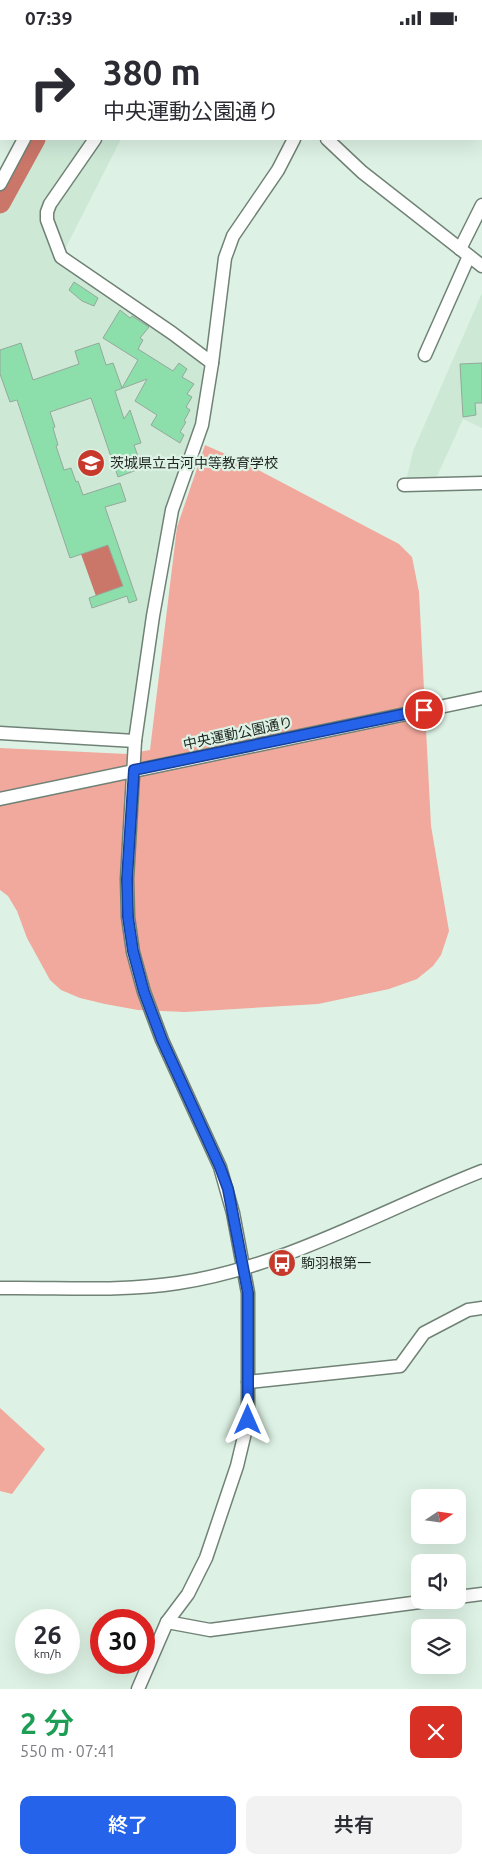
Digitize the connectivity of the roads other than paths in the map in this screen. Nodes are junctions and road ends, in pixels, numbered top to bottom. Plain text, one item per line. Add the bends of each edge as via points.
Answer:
1 (23, 140) edge
2 (94, 140) edge
3 (293, 140) edge
4 (328, 140) edge
5 (0, 184) edge
6 (482, 205) edge
7 (465, 253) junction
8 (482, 266) edge
9 (424, 355) dead end
10 (212, 363) junction
11 (482, 483) edge
12 (404, 485) dead end
13 (482, 698) edge
14 (0, 733) edge
15 (136, 741) junction
16 (134, 770) junction
17 (0, 799) edge
18 (482, 1171) edge
19 (242, 1269) junction
20 (0, 1289) edge
21 (482, 1308) edge
22 (248, 1382) junction
23 (482, 1594) edge
24 (466, 1596) edge
25 (411, 1603) edge
26 (167, 1622) junction
27 (138, 1689) edge

1 - 5 street
2 - 10 street via 47,212 61,257
3 - 10 street via 278,170 233,236 225,258
4 - 7 street via 362,172
6 - 7 street
7 - 8 street
7 - 9 street
10 - 15 street via 202,425 172,510 152,616
11 - 12 street
13 - 16 street, 中央運動公園通り
14 - 15 street
15 - 16 street
16 - 17 street, 中央運動公園通り
16 - 19 street via 127,879 133,951 162,1040 220,1167 233,1213
18 - 19 street via 301,1248
19 - 20 street via 178,1283 141,1287
19 - 22 street via 248,1293
21 - 22 street via 468,1310 424,1333 400,1366
22 - 26 street via 248,1420 214,1539 188,1594
23 - 24 street
25 - 26 street via 210,1630
26 - 27 street

